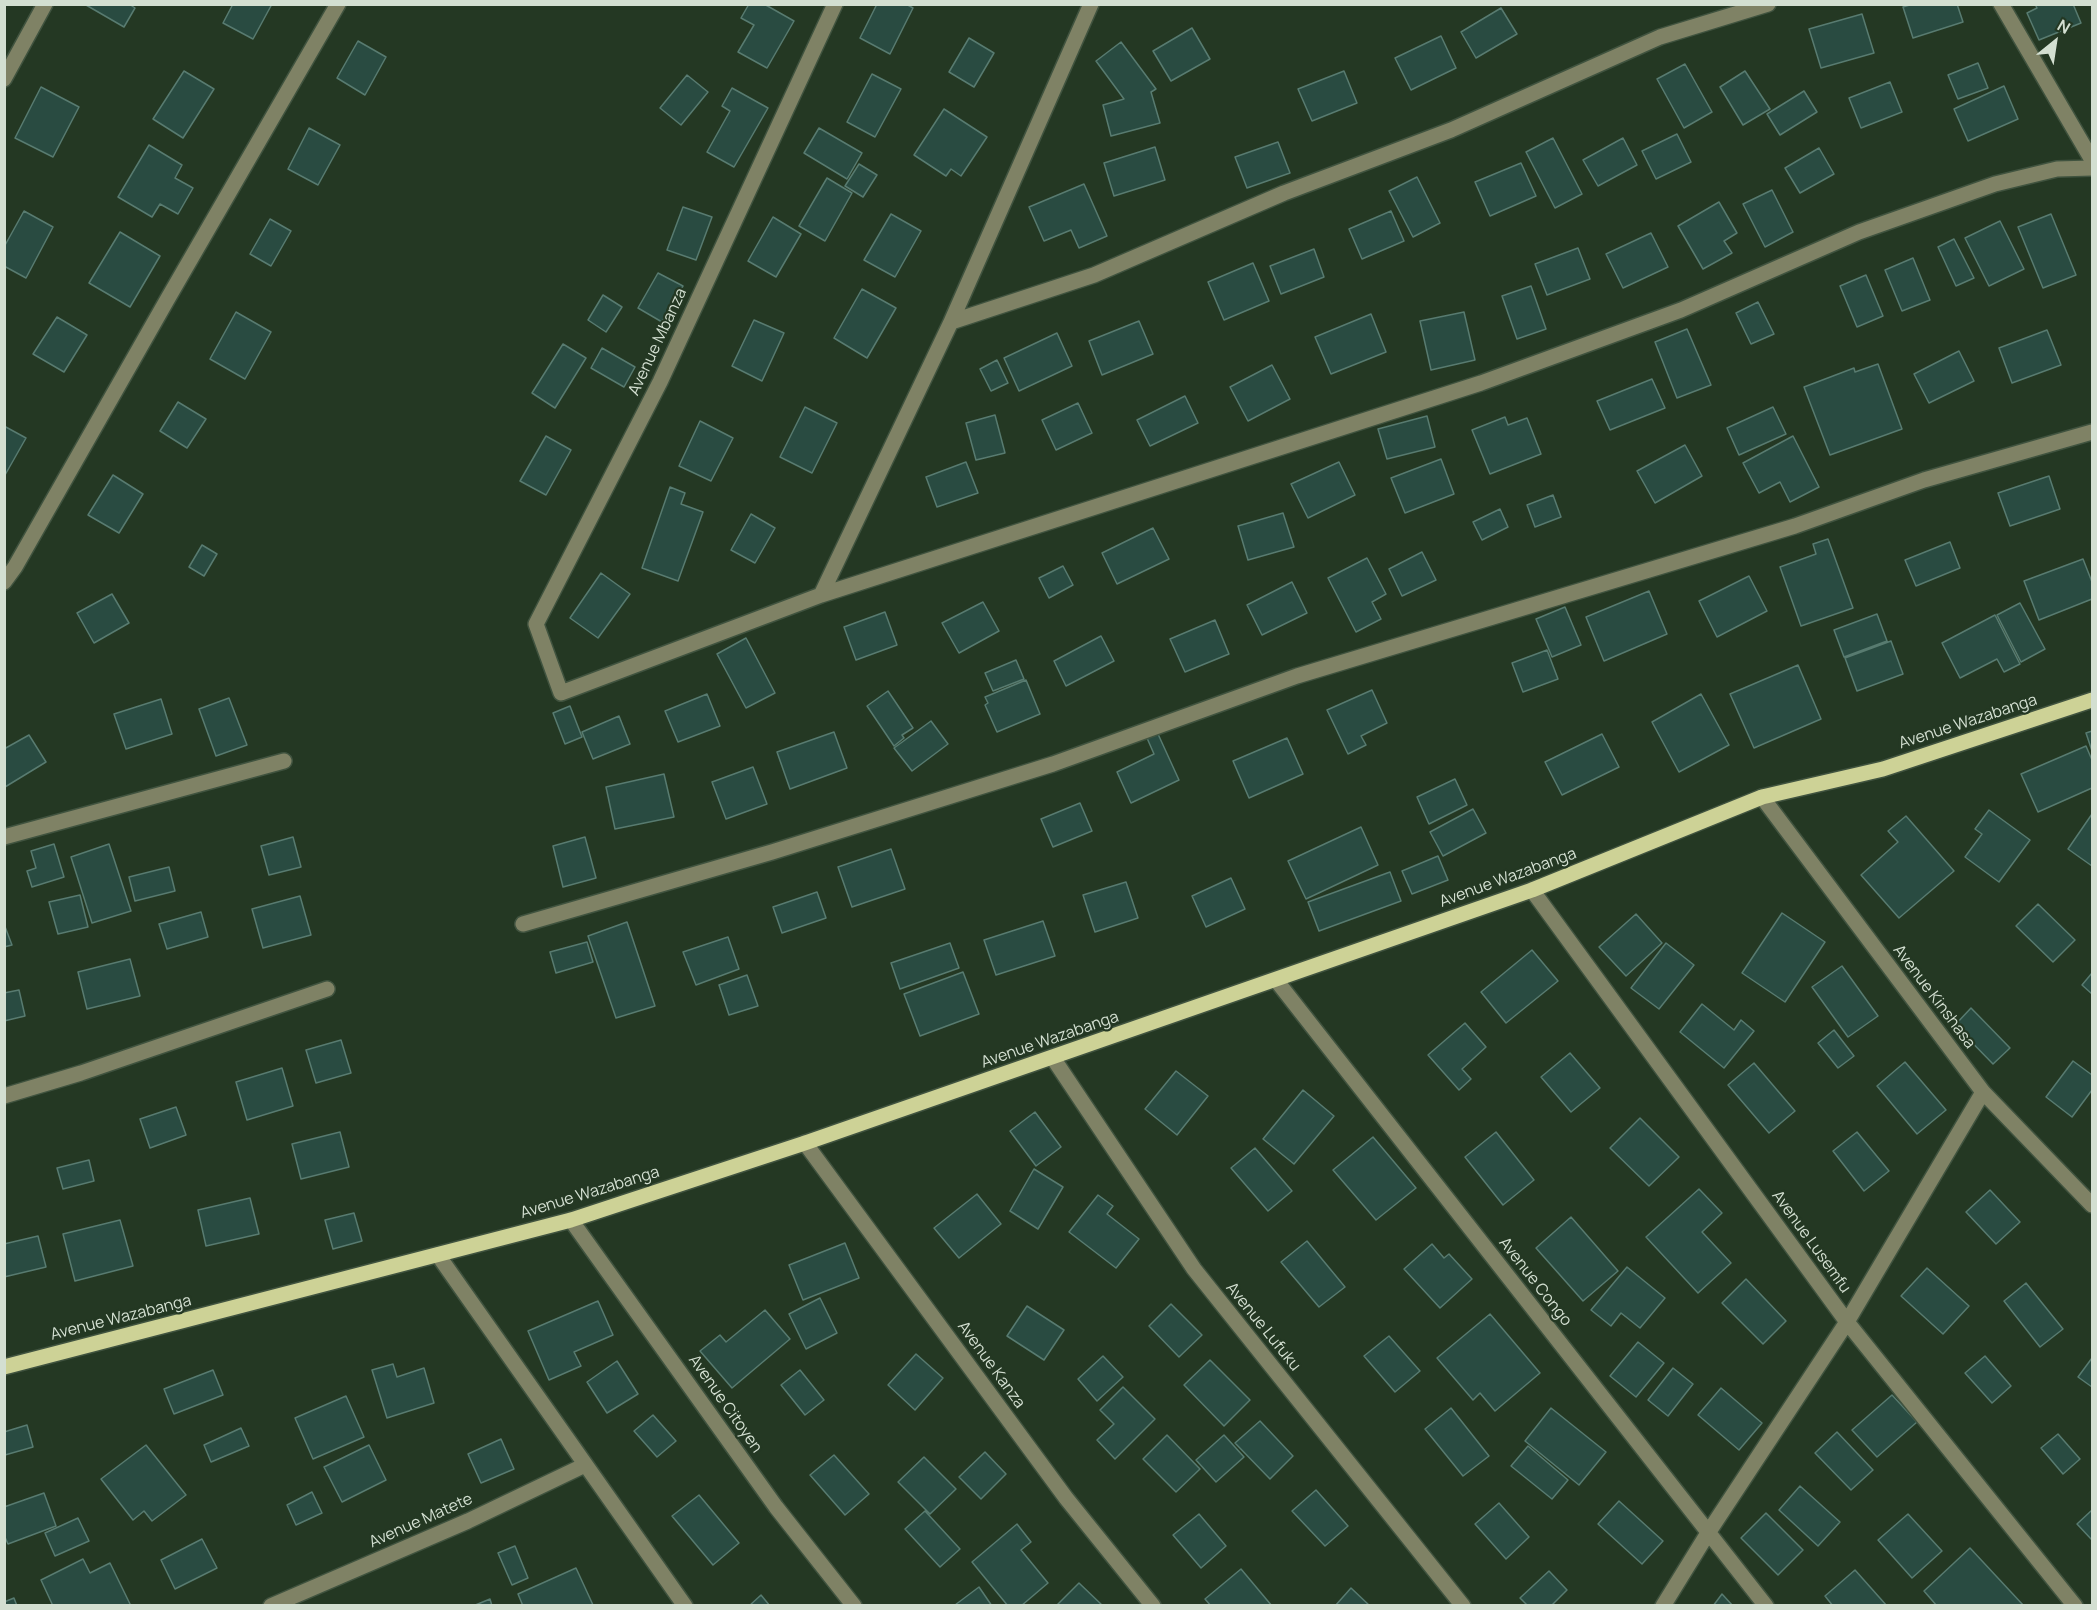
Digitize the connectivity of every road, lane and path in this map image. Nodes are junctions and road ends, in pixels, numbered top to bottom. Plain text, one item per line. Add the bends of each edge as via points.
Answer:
1 (45, 4) edge
2 (339, 4) edge
3 (836, 4) edge
4 (1091, 4) edge
5 (1768, 4) edge
6 (2001, 4) edge
7 (4, 79) edge
8 (2092, 160) edge
9 (2092, 168) edge
10 (951, 322) junction
11 (2092, 432) edge
12 (4, 582) edge
13 (821, 595) junction
14 (2092, 699) edge
15 (284, 761) dead end
16 (1762, 797) junction
17 (4, 837) edge
18 (1532, 890) junction
19 (523, 924) dead end
20 (1276, 980) junction
21 (327, 988) dead end
22 (1053, 1058) junction
23 (1983, 1092) junction
24 (4, 1096) edge
25 (805, 1143) junction
26 (2092, 1205) edge
27 (571, 1220) junction
28 (438, 1256) junction
29 (1847, 1323) junction
30 (4, 1367) edge
31 (585, 1465) junction
32 (1708, 1533) junction
33 (270, 1605) edge
34 (685, 1605) edge
35 (854, 1605) edge
36 (1152, 1605) edge
37 (1463, 1605) edge
38 (1663, 1605) edge
39 (1766, 1605) edge
40 (2075, 1605) edge

1 - 7 street
2 - 12 street
3 - 13 street, Avenue Mbanza via 660,382 536,624 561,693
4 - 10 street
5 - 10 street via 1660,37 1451,130 1284,193 1094,275
6 - 8 street
9 - 13 street via 2057,169 1995,184 1859,232 1681,310 1481,383
10 - 13 street
11 - 19 street via 1924,480 1795,526 1297,676 1053,764 772,852
14 - 16 main road, Avenue Wazabanga via 1883,769
15 - 17 street
16 - 18 main road, Avenue Wazabanga
16 - 23 street, Avenue Kinshasa
18 - 20 main road, Avenue Wazabanga
18 - 29 street, Avenue Lusemfu
20 - 22 main road, Avenue Wazabanga
20 - 32 street, Avenue Congo
21 - 24 street
22 - 25 main road, Avenue Wazabanga
22 - 37 street, Avenue Lufuku via 1194,1269
23 - 26 street, Avenue Kinshasa
23 - 29 street
25 - 27 main road, Avenue Wazabanga
25 - 36 street, Avenue Kanza via 1066,1498
27 - 28 main road, Avenue Wazabanga
27 - 35 street, Avenue Citoyen via 776,1507
28 - 30 main road, Avenue Wazabanga
28 - 31 street
29 - 32 street
29 - 40 street, Avenue Lusemfu
31 - 33 street, Avenue Matete via 468,1521
31 - 34 street
32 - 38 street
32 - 39 street, Avenue Congo

